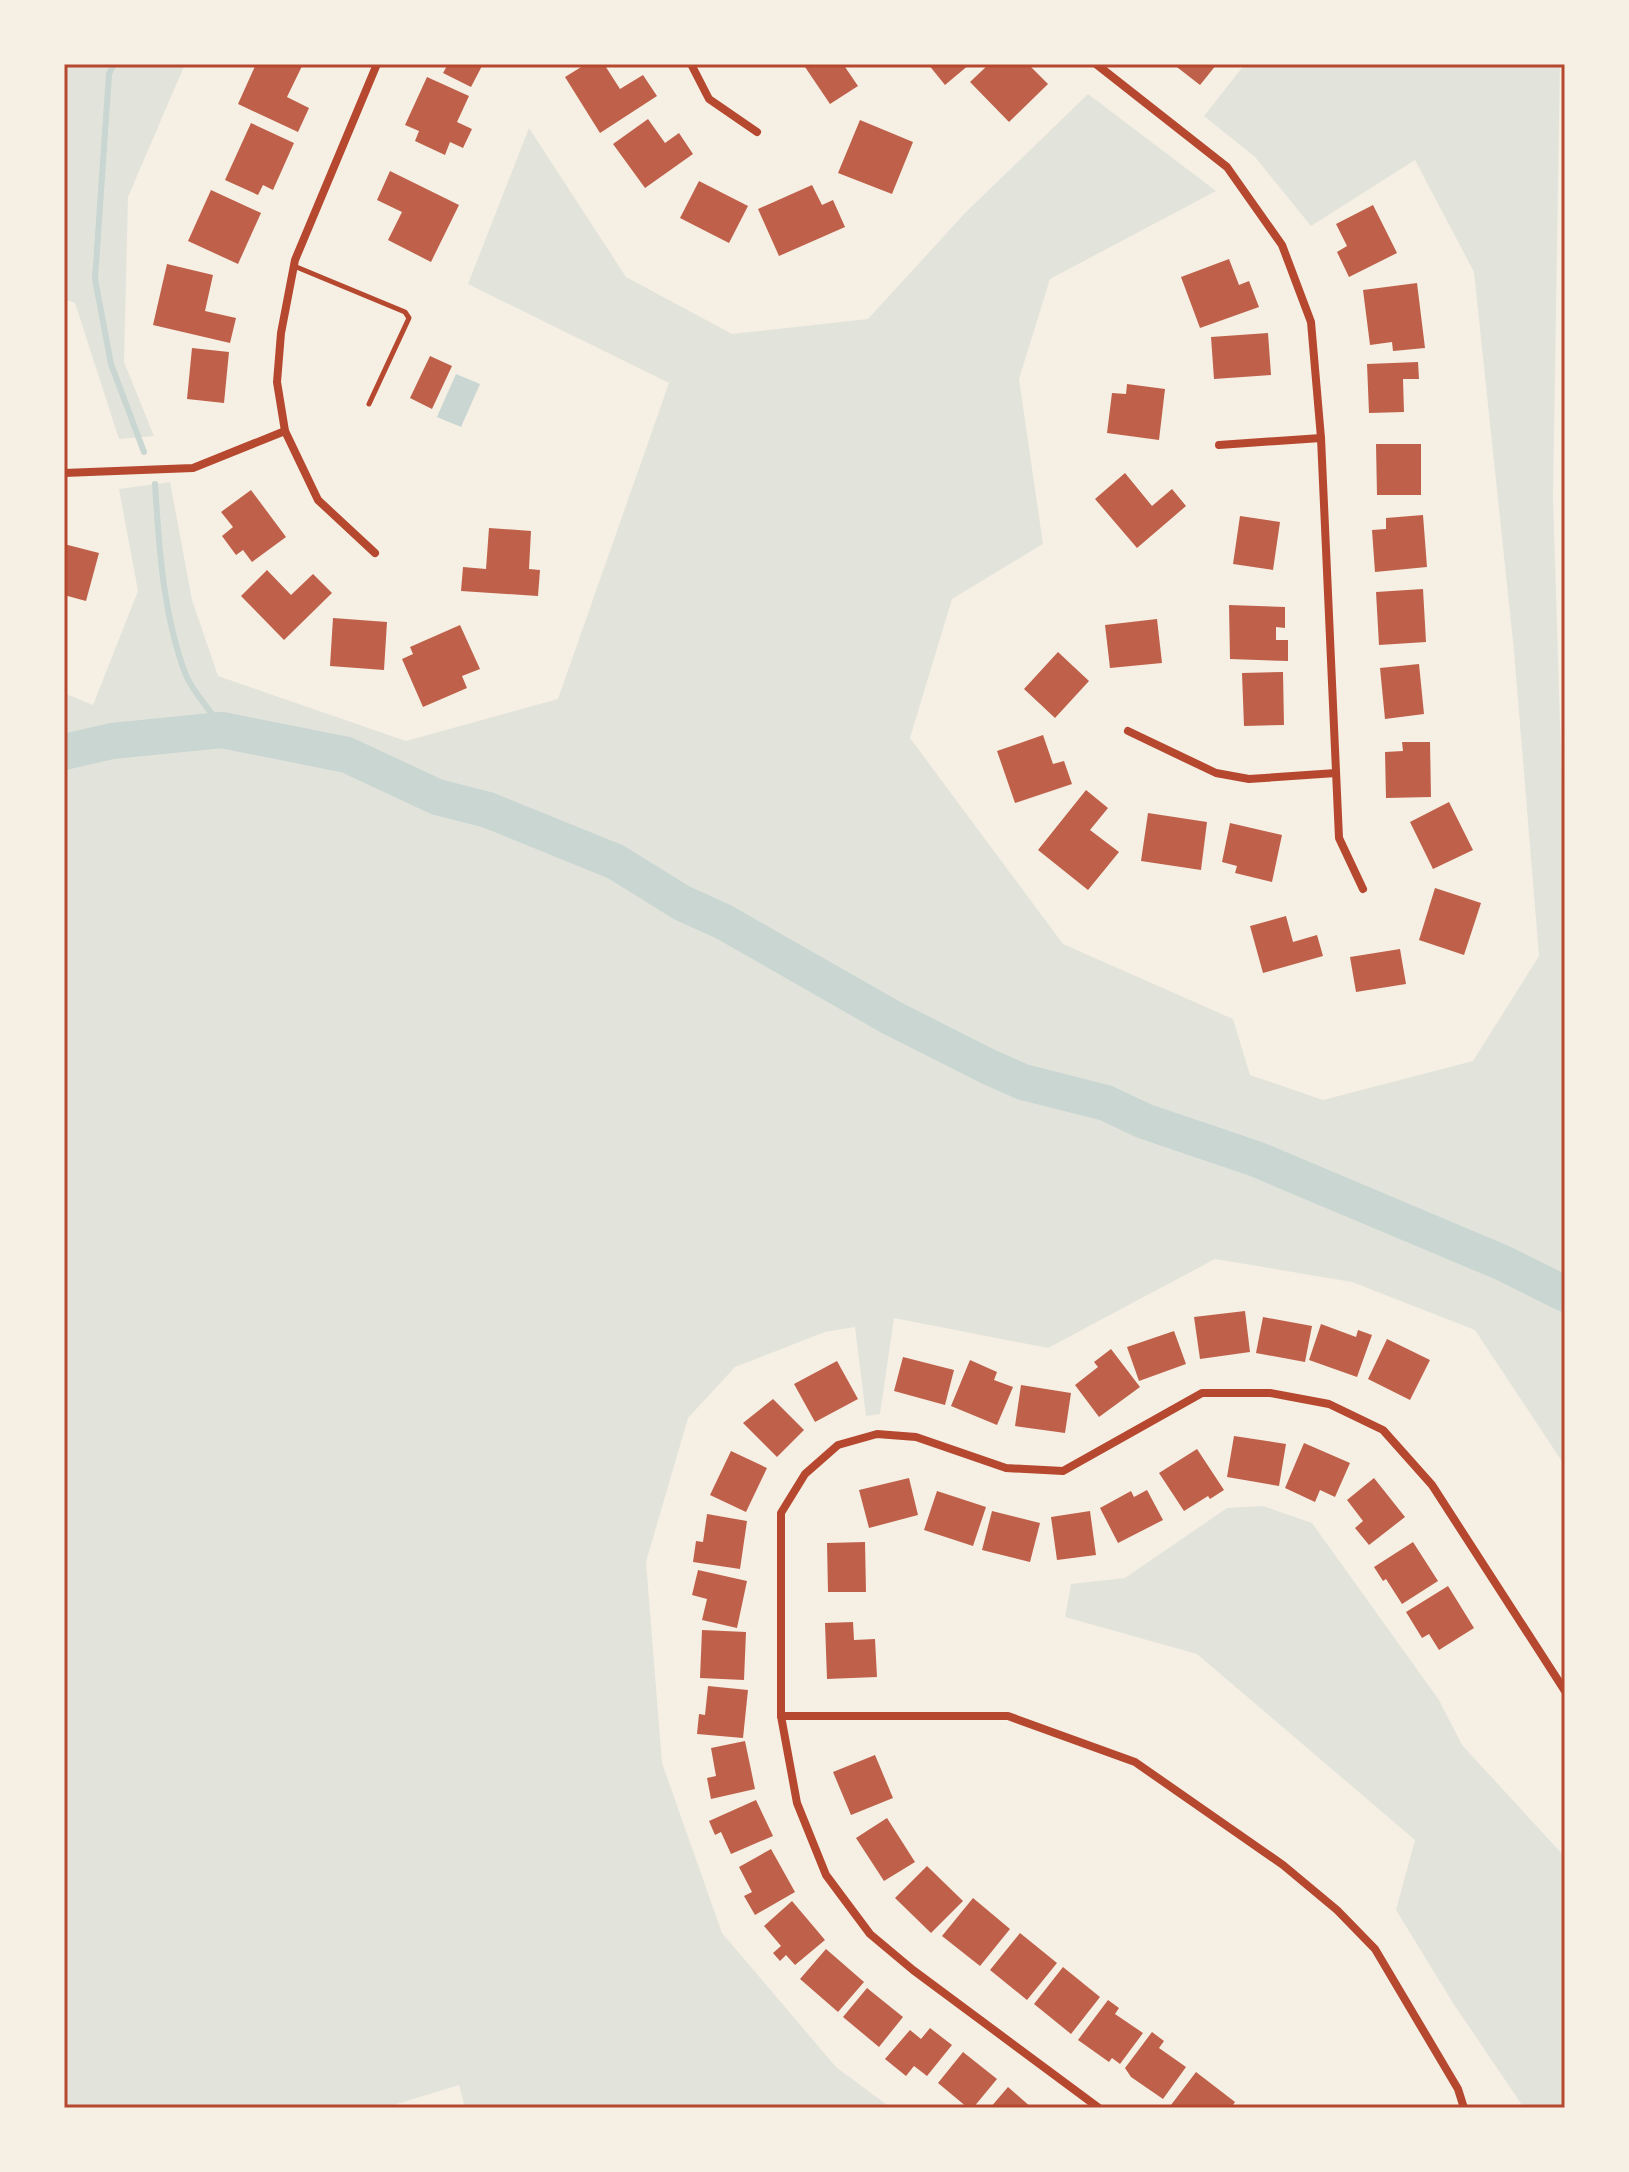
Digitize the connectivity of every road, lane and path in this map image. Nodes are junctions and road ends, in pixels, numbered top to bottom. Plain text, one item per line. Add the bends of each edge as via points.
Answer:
1 (377, 64) edge
2 (691, 64) edge
3 (1096, 64) edge
4 (757, 132) dead end
5 (294, 266) junction
6 (369, 404) dead end
7 (285, 431) junction
8 (1321, 438) junction
9 (1219, 445) dead end
10 (64, 473) edge
11 (375, 553) dead end
12 (1128, 731) dead end
13 (1336, 773) junction
14 (1363, 889) dead end
15 (1565, 1691) edge
16 (781, 1716) junction
17 (1099, 2108) edge
18 (1464, 2108) edge

1 - 5 street
2 - 4 street via 709,99
3 - 8 street via 1227,167 1282,245 1311,322
5 - 6 lane via 409,318
5 - 7 street via 277,382
7 - 10 street via 193,468
7 - 11 street via 318,500
8 - 9 street
8 - 13 street
12 - 13 street via 1216,773 1249,779
13 - 14 street via 1339,838
15 - 16 street via 1432,1485 1383,1430 1329,1404 1270,1393 1202,1393 1063,1471 1006,1468 916,1437 877,1434 838,1445 805,1474 781,1513
16 - 17 street via 797,1803 826,1875 870,1934
16 - 18 street via 1008,1716 1135,1762 1283,1865 1375,1949 1458,2089

